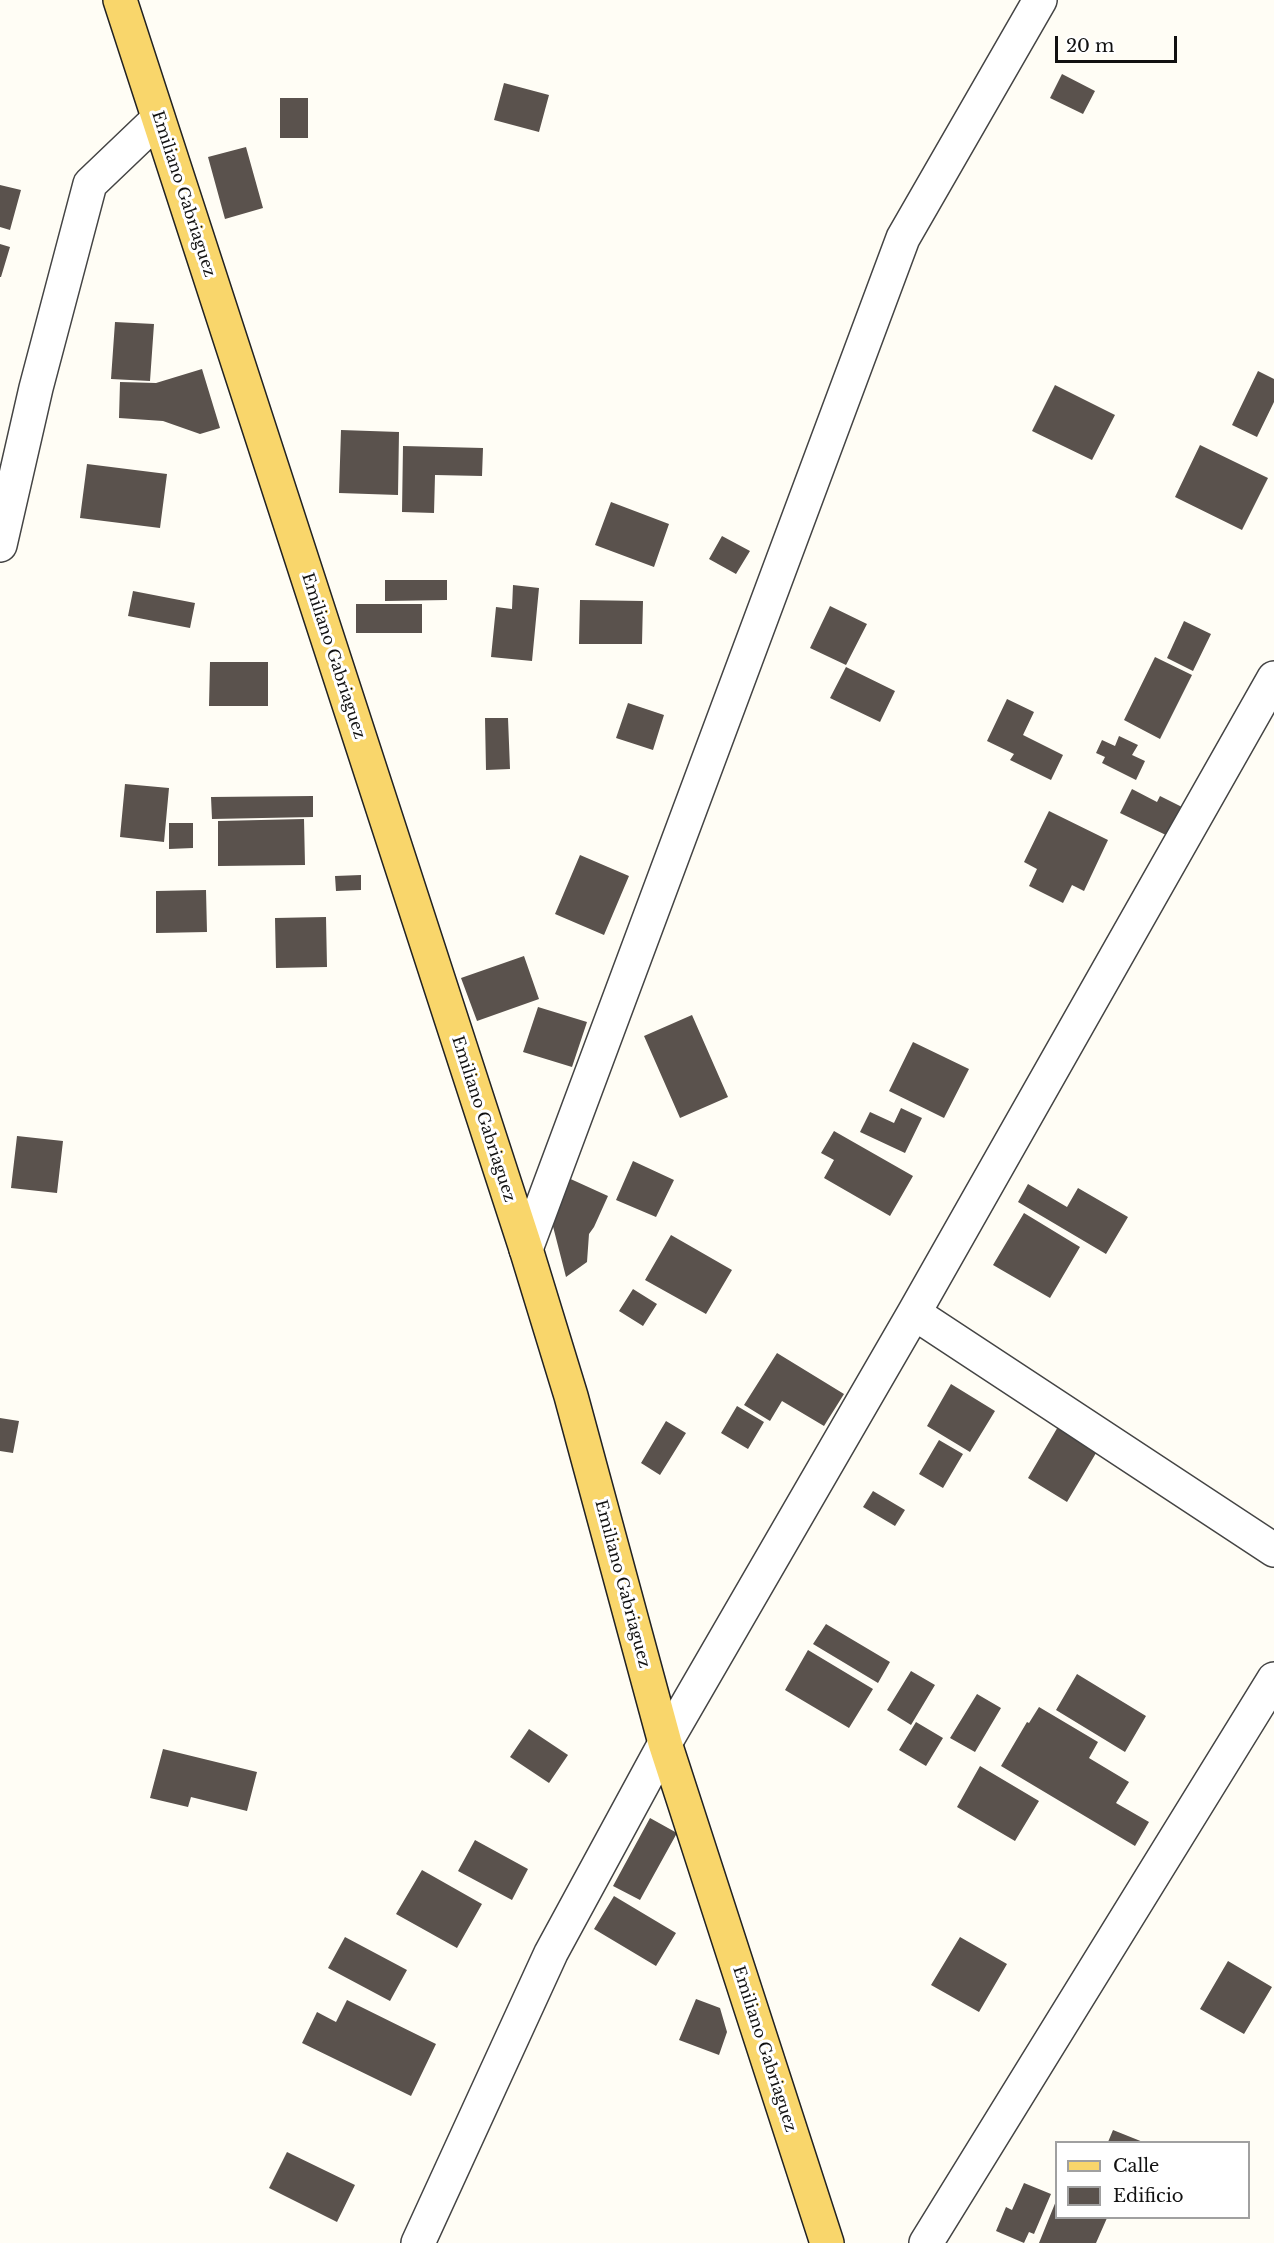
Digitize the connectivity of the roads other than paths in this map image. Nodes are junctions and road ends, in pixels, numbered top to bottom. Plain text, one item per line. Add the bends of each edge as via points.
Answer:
1 (120, 0) edge
2 (1040, 0) edge
3 (158, 119) junction
4 (0, 544) edge
5 (1274, 678) edge
6 (526, 1249) junction
7 (914, 1313) junction
8 (1274, 1550) edge
9 (1274, 1679) edge
10 (665, 1743) junction
11 (418, 2243) edge
12 (827, 2243) edge
13 (926, 2243) edge

1 - 3 main road, Emiliano Gabriaguez
2 - 6 street via 903,238
3 - 4 street via 90,184
3 - 6 main road, Emiliano Gabriaguez
5 - 7 street
6 - 10 main road, Emiliano Gabriaguez via 571,1396
7 - 8 street
7 - 10 street
9 - 13 street
10 - 11 street via 551,1953
10 - 12 main road, Emiliano Gabriaguez

